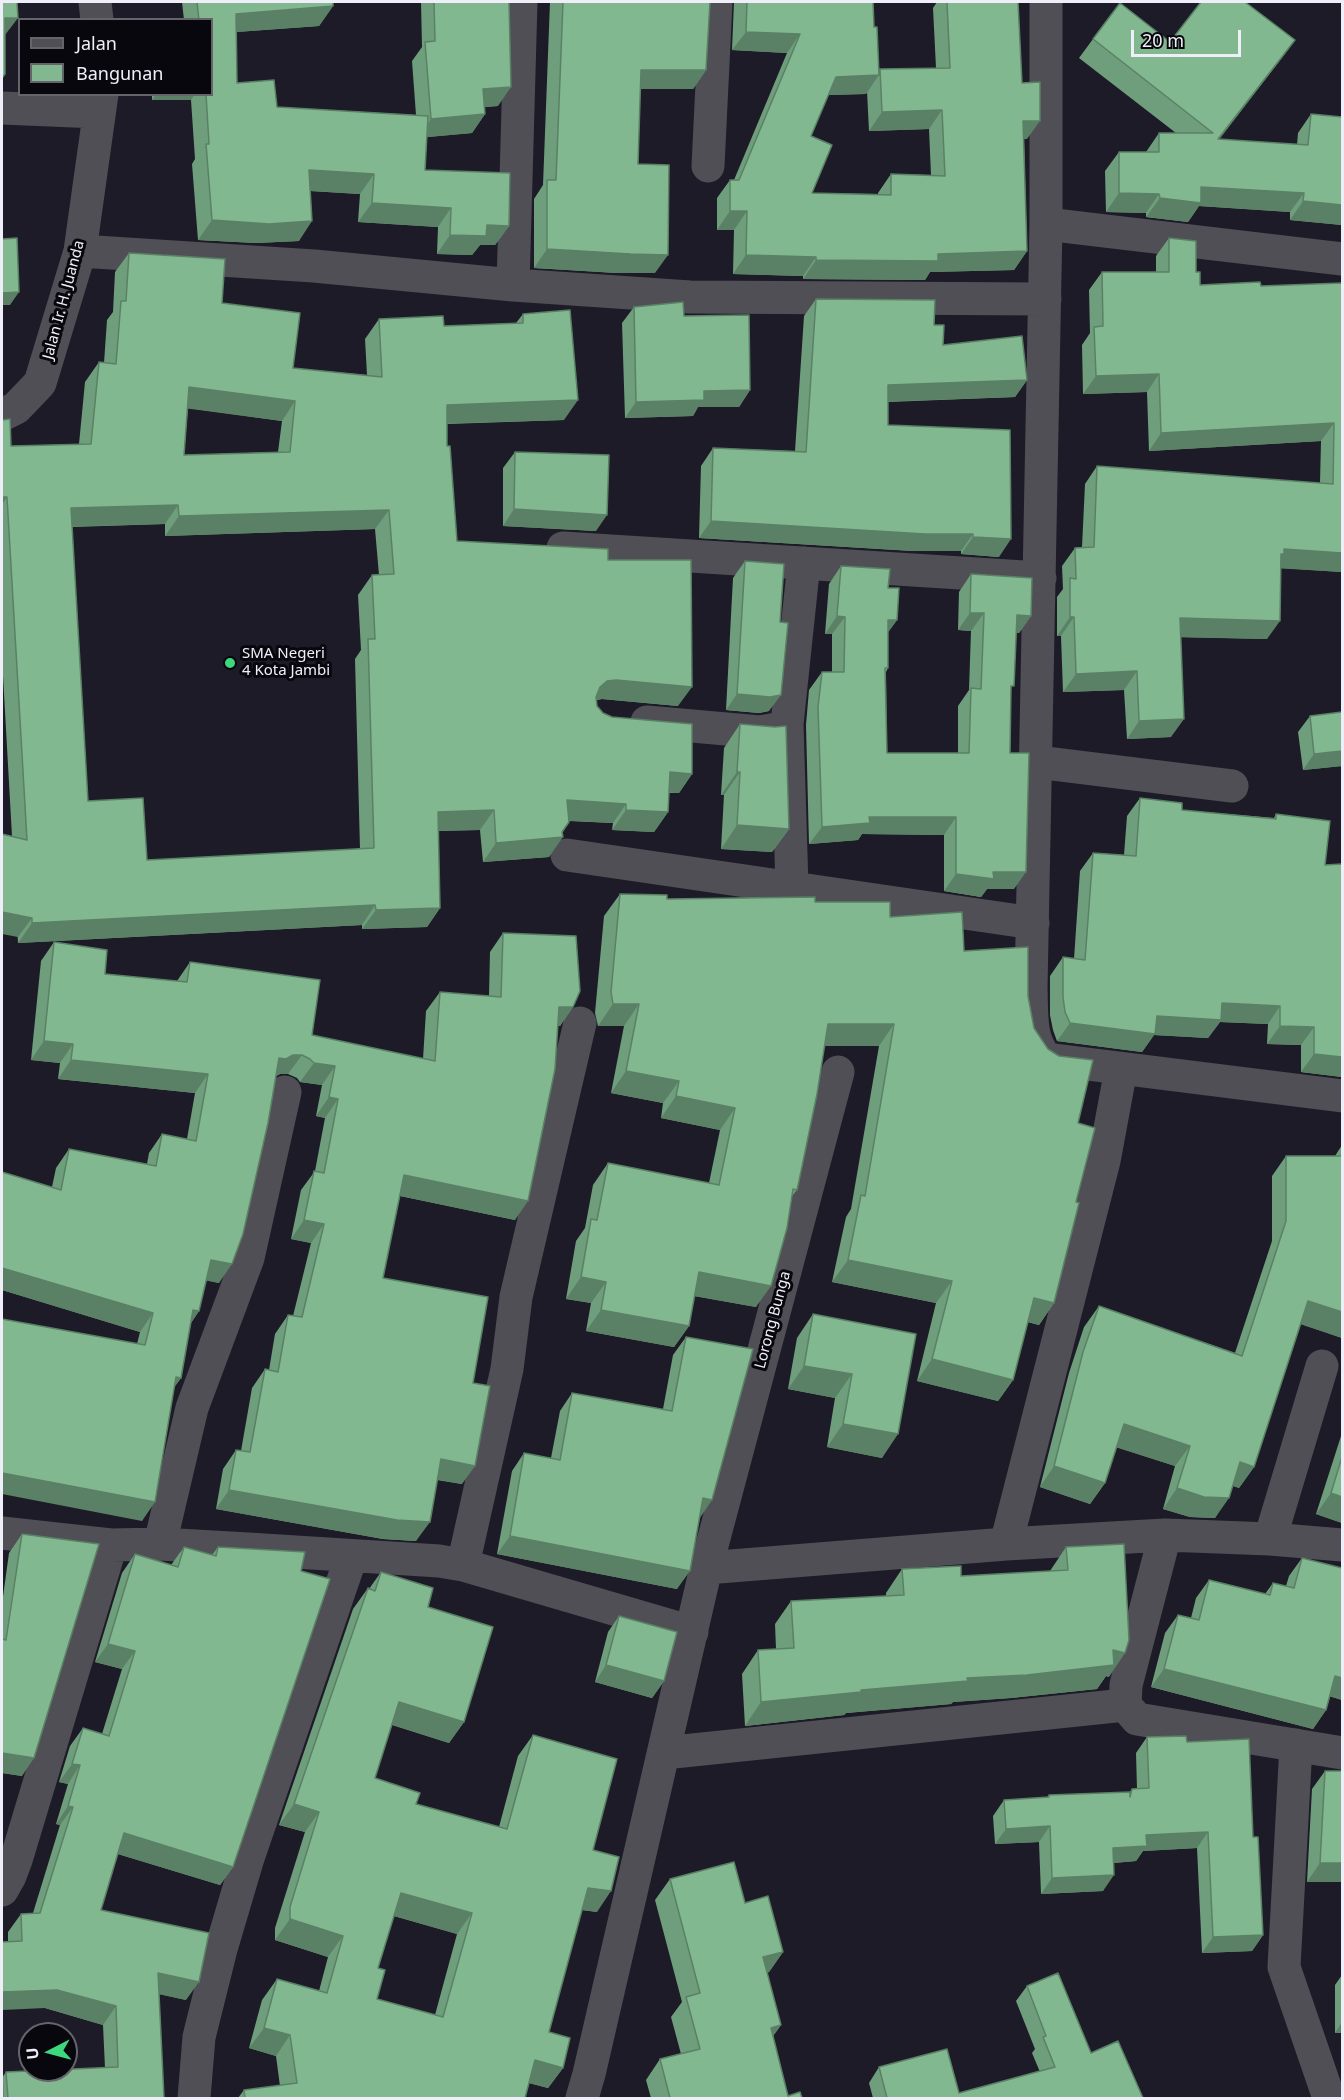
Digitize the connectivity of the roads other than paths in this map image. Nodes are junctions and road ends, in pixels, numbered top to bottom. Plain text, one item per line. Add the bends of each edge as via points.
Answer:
1 (95, 2) edge
2 (521, 2) edge
3 (716, 2) edge
4 (1046, 2) edge
5 (97, 18) edge
6 (100, 103) edge
7 (2, 108) edge
8 (708, 166) dead end
9 (1046, 224) junction
10 (80, 251) junction
11 (1342, 259) edge
12 (513, 285) junction
13 (1045, 298) junction
14 (2, 415) edge
15 (530, 546) edge
16 (804, 563) junction
17 (1040, 578) junction
18 (612, 719) edge
19 (787, 724) junction
20 (1037, 762) junction
21 (1232, 786) dead end
22 (567, 855) dead end
23 (792, 887) junction
24 (1033, 923) junction
25 (580, 1023) dead end
26 (1120, 1069) junction
27 (838, 1072) dead end
28 (285, 1092) dead end
29 (1342, 1096) edge
30 (1322, 1366) dead end
31 (2, 1533) edge
32 (1165, 1535) junction
33 (1270, 1539) junction
34 (160, 1544) junction
35 (1006, 1544) junction
36 (111, 1545) junction
37 (1342, 1545) edge
38 (351, 1557) junction
39 (463, 1564) junction
40 (706, 1568) junction
41 (692, 1632) junction
42 (1125, 1705) junction
43 (1296, 1746) junction
44 (664, 1753) junction
45 (1342, 1753) edge
46 (2, 1890) edge
47 (195, 2098) edge
48 (582, 2098) edge
49 (1329, 2098) edge

1 - 5 street
2 - 12 street
3 - 8 street
4 - 9 street
6 - 7 street
6 - 10 street, Jalan Ir. H. Juanda
9 - 11 street
9 - 13 street
10 - 12 street via 314,266
10 - 14 street, Jalan Ir. H. Juanda via 40,383 16,408
12 - 13 street via 690,297
13 - 17 street
15 - 16 street
16 - 17 street
16 - 19 street
17 - 20 street
18 - 19 street via 760,732
19 - 23 street
20 - 21 street
20 - 24 street
22 - 23 street
23 - 24 street
24 - 26 street via 1031,988 1034,1041 1039,1052 1047,1059
25 - 39 street via 516,1297 507,1369
26 - 29 street
26 - 35 street via 1104,1161
27 - 40 street, Lorong Bunga
28 - 34 street via 248,1258 192,1408
30 - 33 street
31 - 36 street
32 - 33 street
32 - 35 street
32 - 42 street via 1126,1685
33 - 37 street
34 - 36 street
34 - 38 street
35 - 40 street
36 - 46 street via 16,1860
38 - 39 street
38 - 47 street via 247,1861 221,1949 199,2037
39 - 41 street
40 - 41 street, Lorong Bunga
41 - 44 street, Lorong Bunga
42 - 43 street via 1137,1719
42 - 44 street
43 - 45 street
43 - 49 street via 1284,1967
44 - 48 street, Lorong Bunga

